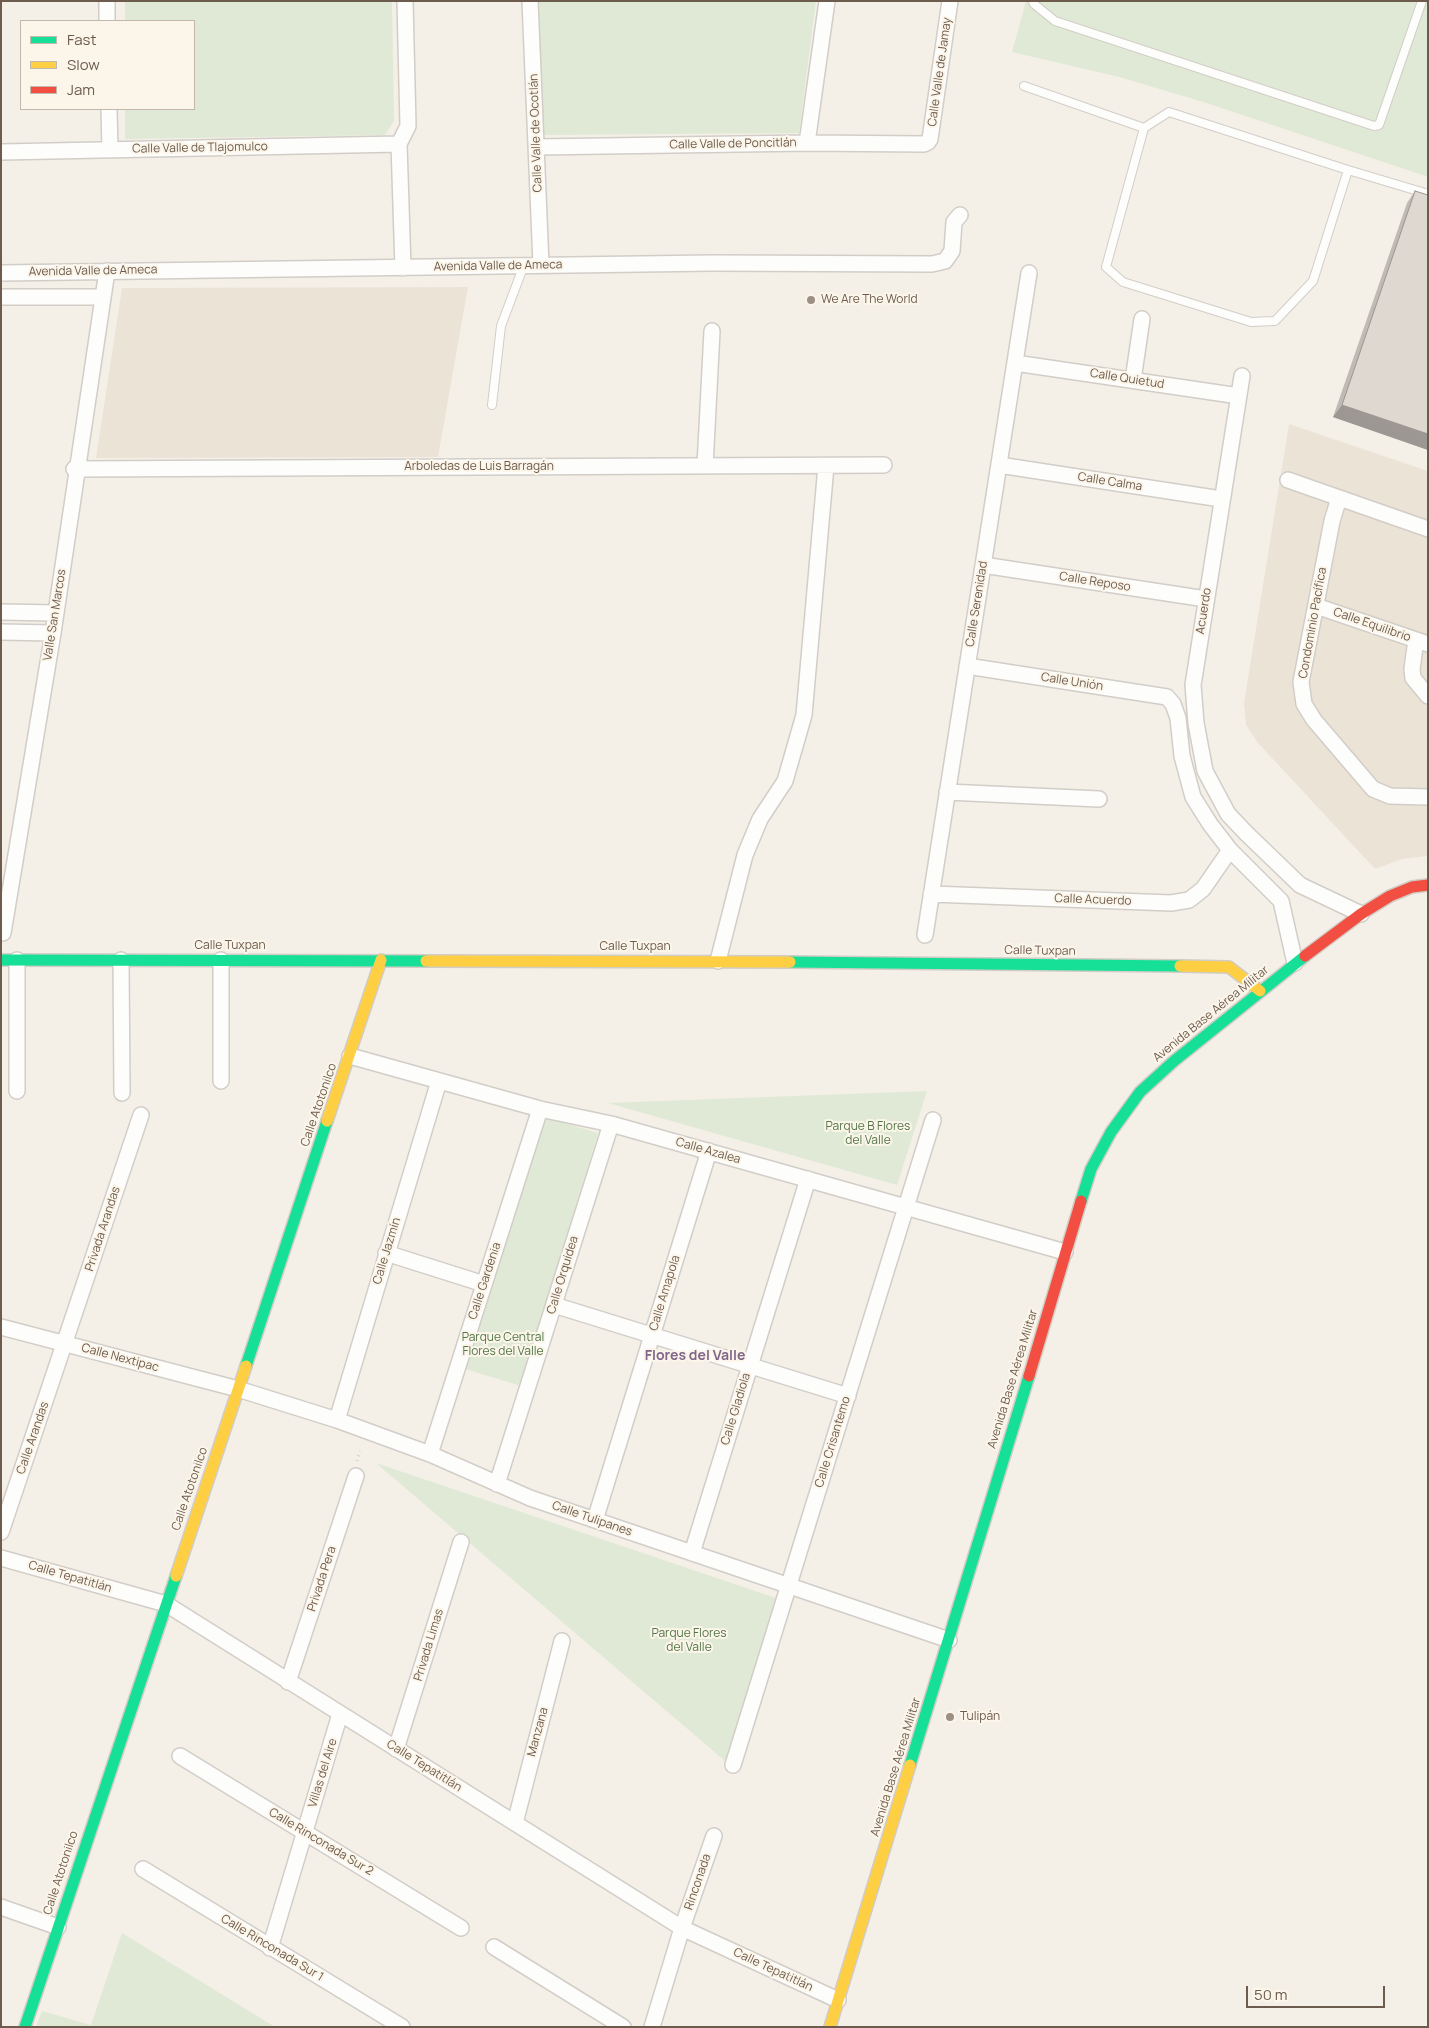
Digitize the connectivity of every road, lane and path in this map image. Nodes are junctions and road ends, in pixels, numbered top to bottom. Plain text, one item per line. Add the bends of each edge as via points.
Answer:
1 (107, 1) edge
2 (405, 1) edge
3 (530, 1) edge
4 (827, 1) edge
5 (950, 1) edge
6 (1033, 1) edge
7 (1422, 1) edge
8 (107, 20) edge
9 (1024, 86) dead end
10 (109, 110) edge
11 (1144, 128) junction
12 (807, 142) junction
13 (928, 142) joint
14 (399, 144) junction
15 (537, 147) junction
16 (110, 150) junction
17 (1, 152) edge
18 (1348, 170) junction
19 (1428, 194) edge
20 (960, 215) dead end
21 (524, 265) junction
22 (541, 265) junction
23 (403, 268) junction
24 (107, 271) junction
25 (1, 272) edge
26 (1029, 273) dead end
27 (1, 297) edge
28 (103, 297) junction
29 (1142, 319) dead end
30 (712, 331) dead end
31 (1015, 363) junction
32 (1242, 376) dead end
33 (1133, 380) junction
34 (1239, 396) junction
35 (492, 405) dead end
36 (884, 465) dead end
37 (999, 465) junction
38 (705, 466) junction
39 (826, 466) junction
40 (76, 469) junction
41 (1288, 480) dead end
42 (1339, 498) junction
43 (1221, 499) junction
44 (1428, 529) edge
45 (983, 565) junction
46 (1206, 599) junction
47 (1316, 606) junction
48 (1, 612) edge
49 (56, 614) junction
50 (1, 632) edge
51 (53, 633) junction
52 (1422, 642) edge
53 (967, 666) junction
54 (1428, 696) edge
55 (1193, 698) junction
56 (1173, 704) junction
57 (948, 792) junction
58 (1428, 797) edge
59 (1099, 799) dead end
60 (1230, 850) junction
61 (1279, 866) junction
62 (1261, 881) junction
63 (1300, 885) junction
64 (1428, 885) edge
65 (931, 894) junction
66 (1281, 901) junction
67 (1361, 914) junction
68 (4, 933) dead end
69 (925, 935) dead end
70 (1, 960) edge
71 (17, 960) junction
72 (120, 960) junction
73 (221, 960) junction
74 (382, 960) junction
75 (718, 961) junction
76 (1295, 964) junction
77 (1260, 991) junction
78 (350, 1056) junction
79 (221, 1081) dead end
80 (439, 1082) junction
81 (17, 1091) dead end
82 (122, 1093) dead end
83 (540, 1109) junction
84 (141, 1115) dead end
85 (933, 1120) dead end
86 (611, 1124) junction
87 (709, 1151) junction
88 (808, 1179) junction
89 (906, 1207) junction
90 (1065, 1252) junction
91 (386, 1254) junction
92 (484, 1284) junction
93 (554, 1305) junction
94 (1, 1327) edge
95 (652, 1335) junction
96 (65, 1344) junction
97 (750, 1365) junction
98 (238, 1389) junction
99 (848, 1396) junction
100 (336, 1420) junction
101 (430, 1454) junction
102 (356, 1476) dead end
103 (497, 1484) junction
104 (596, 1520) junction
105 (1, 1532) edge
106 (461, 1542) dead end
107 (692, 1553) junction
108 (1, 1558) edge
109 (789, 1586) junction
110 (166, 1604) junction
111 (949, 1640) junction
112 (562, 1641) dead end
113 (288, 1682) junction
114 (340, 1714) junction
115 (396, 1749) junction
116 (180, 1756) dead end
117 (734, 1765) dead end
118 (514, 1823) junction
119 (305, 1833) junction
120 (714, 1836) dead end
121 (142, 1869) dead end
122 (1, 1907) edge
123 (58, 1927) junction
124 (461, 1928) dead end
125 (682, 1928) junction
126 (494, 1947) dead end
127 (270, 1948) junction
128 (838, 2000) junction
129 (25, 2027) edge
130 (402, 2027) edge
131 (623, 2027) edge
132 (652, 2027) edge
133 (830, 2027) edge

1 - 8 street
2 - 14 street via 408,126
3 - 15 street, Calle Valle de Ocotlán
4 - 12 street
5 - 13 street, Calle Valle de Jamay
6 - 7 lane via 1055,21 1374,126 1380,125
9 - 11 lane
10 - 16 street
11 - 18 lane via 1169,112
11 - 18 lane via 1106,267 1123,282 1251,322 1275,321 1313,281
12 - 13 street, Calle Valle de Poncitlán
12 - 15 street, Calle Valle de Poncitlán
14 - 16 street, Calle Valle de Tlajomulco
14 - 23 street
15 - 22 street, Calle Valle de Ocotlán
16 - 17 street, Calle Valle de Tlajomulco
18 - 19 lane
20 - 22 street, Avenida Valle de Ameca via 954,222 952,251 945,261 932,264
21 - 22 street, Avenida Valle de Ameca
21 - 23 street, Avenida Valle de Ameca
21 - 35 lane via 500,326
23 - 24 street, Avenida Valle de Ameca
24 - 25 street, Avenida Valle de Ameca
24 - 28 street, Valle San Marcos
26 - 31 street, Calle Serenidad
27 - 28 street
28 - 40 street, Valle San Marcos
29 - 33 street
30 - 38 street
31 - 33 street, Calle Quietud
31 - 37 street, Calle Serenidad
32 - 34 street, Acuerdo
33 - 34 street, Calle Quietud
34 - 43 street, Acuerdo
36 - 39 street, Arboledas de Luis Barragán
37 - 43 street, Calle Calma
37 - 45 street, Calle Serenidad
38 - 39 street, Arboledas de Luis Barragán
38 - 40 street, Arboledas de Luis Barragán
39 - 75 street via 804,715 785,781 760,819 745,855
40 - 49 street, Valle San Marcos
41 - 42 street
42 - 44 street
42 - 47 street, Condominio Pacífica
43 - 46 street, Acuerdo
45 - 46 street, Calle Reposo
45 - 53 street, Calle Serenidad
46 - 55 street, Acuerdo
47 - 52 street, Calle Equilibrio
47 - 58 street, Condominio Pacífica via 1301,682 1304,704 1373,789 1390,796
48 - 49 street
49 - 51 street, Valle San Marcos
50 - 51 street
51 - 68 street, Valle San Marcos
52 - 54 street via 1412,670 1413,678
53 - 56 street, Calle Unión via 1167,697
53 - 57 street, Calle Serenidad
55 - 56 street
55 - 61 street, Acuerdo via 1205,771 1228,814
56 - 60 street via 1193,797
57 - 59 street
57 - 65 street, Calle Serenidad
60 - 62 street
60 - 65 street, Calle Acuerdo via 1203,889 1189,900 1171,903
61 - 62 street
61 - 63 street, Acuerdo
62 - 66 street
63 - 66 street
63 - 67 street, Acuerdo
64 - 67 street, Avenida Base Aérea Militar via 1412,887 1390,896
65 - 69 street, Calle Serenidad
66 - 76 street
67 - 76 street, Avenida Base Aérea Militar
70 - 71 street, Calle Tuxpan
71 - 72 street, Calle Tuxpan
71 - 81 street
72 - 73 street, Calle Tuxpan
72 - 82 street
73 - 74 street, Calle Tuxpan
73 - 79 street
74 - 75 street, Calle Tuxpan
74 - 78 street, Calle Atotonilco
75 - 77 street, Calle Tuxpan via 1229,967
76 - 77 street, Avenida Base Aérea Militar
77 - 90 street, Avenida Base Aérea Militar via 1140,1092 1111,1132 1091,1169
78 - 80 street, Calle Azalea
78 - 98 street, Calle Atotonilco
80 - 83 street, Calle Azalea
80 - 91 street, Calle Jazmín
83 - 86 street, Calle Azalea
83 - 92 street, Calle Gardenia
84 - 96 street, Privada Arandas
85 - 89 street, Calle Crisantemo
86 - 87 street, Calle Azalea
86 - 93 street, Calle Orquídea
87 - 88 street, Calle Azalea
87 - 95 street, Calle Amapola
88 - 89 street, Calle Azalea
88 - 97 street, Calle Gladiola
89 - 90 street, Calle Azalea
89 - 99 street, Calle Crisantemo
90 - 111 street, Avenida Base Aérea Militar
91 - 92 street
91 - 100 street, Calle Jazmín
92 - 101 street, Calle Gardenia
93 - 95 street
93 - 103 street, Calle Orquídea
94 - 96 street, Calle Nextipac
95 - 97 street
95 - 104 street, Calle Amapola
96 - 98 street, Calle Nextipac
96 - 105 street, Calle Arandas
97 - 99 street
97 - 107 street, Calle Gladiola
98 - 100 street, Calle Tulipanes
98 - 110 street, Calle Atotonilco
99 - 109 street, Calle Crisantemo
100 - 101 street, Calle Tulipanes
101 - 103 street, Calle Tulipanes
102 - 113 street, Privada Pera
103 - 104 street, Calle Tulipanes
104 - 107 street, Calle Tulipanes
106 - 115 street, Privada Limas
107 - 109 street, Calle Tulipanes
108 - 110 street, Calle Tepatitlán
109 - 111 street, Calle Tulipanes
109 - 117 street, Calle Crisantemo
110 - 113 street, Calle Tepatitlán
110 - 123 street, Calle Atotonilco
111 - 128 street, Avenida Base Aérea Militar
112 - 118 street, Manzana
113 - 114 street, Calle Tepatitlán
114 - 115 street, Calle Tepatitlán
114 - 119 street, Villas del Aire
115 - 118 street, Calle Tepatitlán
116 - 119 street, Calle Rinconada Sur 2
118 - 125 street, Calle Tepatitlán
119 - 124 street, Calle Rinconada Sur 2
119 - 127 street, Villas del Aire
120 - 125 street, Rinconada
121 - 127 street, Calle Rinconada Sur 1
122 - 123 street
123 - 129 street, Calle Atotonilco
125 - 128 street, Calle Tepatitlán
125 - 132 street, Rinconada
126 - 131 street
127 - 130 street, Calle Rinconada Sur 1
128 - 133 street, Avenida Base Aérea Militar

